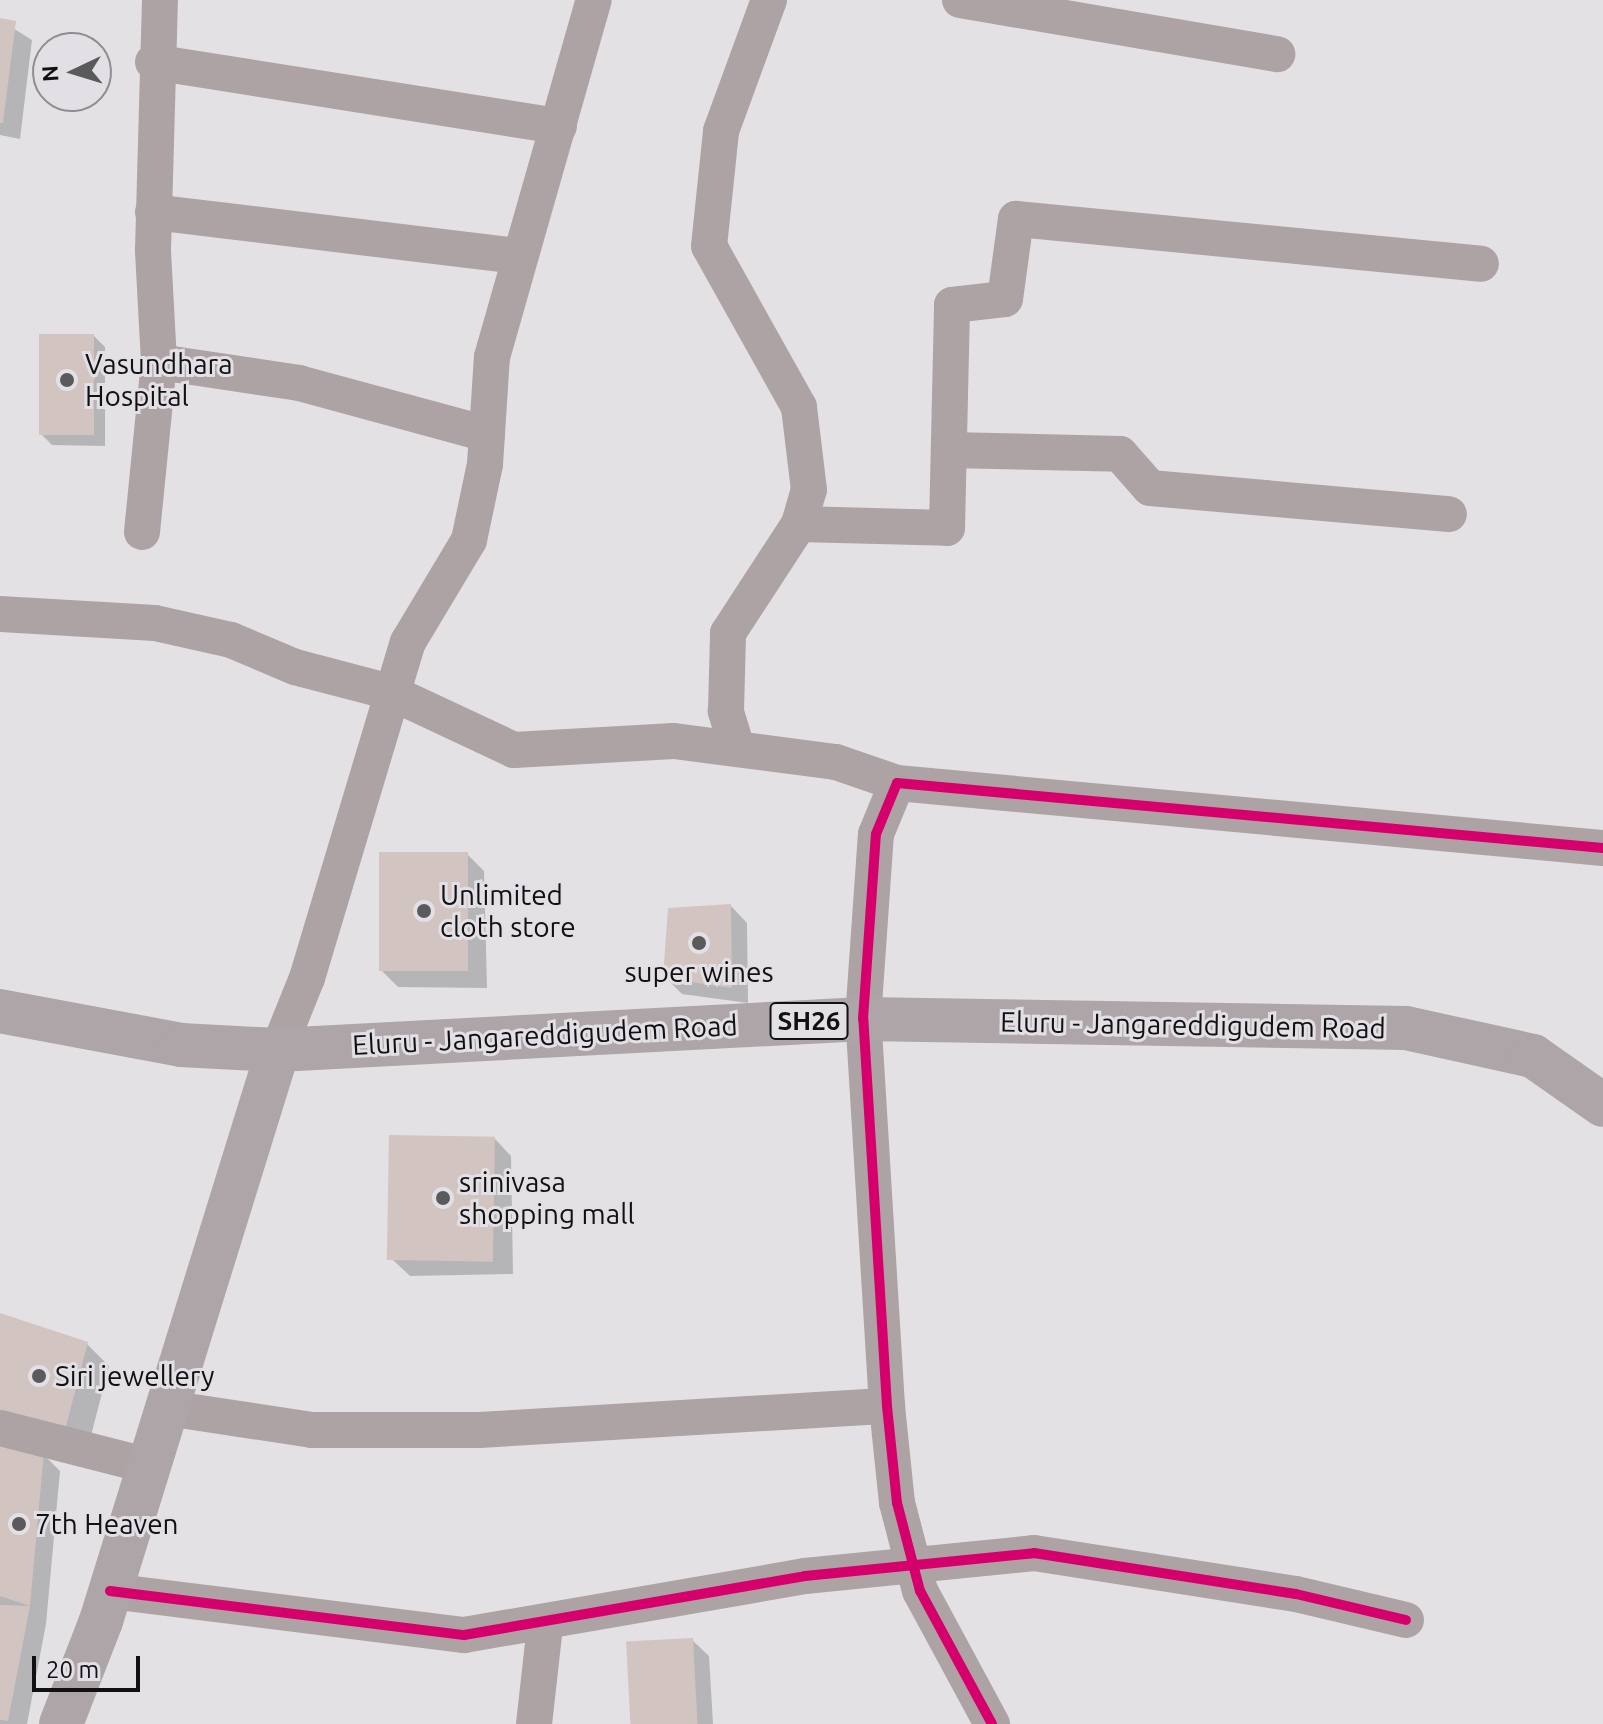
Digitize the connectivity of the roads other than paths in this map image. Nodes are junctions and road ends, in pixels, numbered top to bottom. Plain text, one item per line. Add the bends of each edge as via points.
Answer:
1 (160, 0) edge
2 (594, 0) edge
3 (769, 0) edge
4 (960, 0) edge
5 (1277, 54) dead end
6 (153, 62) junction
7 (559, 126) junction
8 (153, 212) junction
9 (519, 256) junction
10 (1481, 264) dead end
11 (159, 362) junction
12 (487, 434) junction
13 (949, 450) junction
14 (1449, 514) dead end
15 (799, 524) junction
16 (142, 532) dead end
17 (0, 614) edge
18 (390, 692) junction
19 (737, 748) junction
20 (897, 783) junction
21 (1603, 848) edge
22 (0, 1011) edge
23 (863, 1019) junction
24 (278, 1050) junction
25 (1603, 1105) edge
26 (887, 1406) junction
27 (167, 1408) junction
28 (0, 1428) edge
29 (149, 1466) junction
30 (914, 1565) junction
31 (110, 1591) junction
32 (1406, 1620) dead end
33 (545, 1626) junction
34 (61, 1724) edge
35 (534, 1724) edge
36 (992, 1724) edge

1 - 6 street
2 - 7 street
3 - 15 street via 721,131 709,246 799,407 809,490
4 - 5 street
6 - 7 street
6 - 8 street
7 - 9 street
8 - 9 street
8 - 11 street
9 - 12 street via 492,357
10 - 13 street via 1016,219 1005,299 952,305
11 - 12 street via 299,383
11 - 16 street
12 - 18 street via 469,540 408,642
13 - 14 street via 1120,454 1150,488
13 - 15 street via 947,528
15 - 19 street via 728,633 726,711
17 - 18 street via 155,623
18 - 19 street via 514,750 674,741
18 - 24 street via 307,978
19 - 20 street via 836,762
20 - 21 street
20 - 23 street via 876,834
22 - 24 main road, Eluru - Jangareddigudem Road / SH26 via 181,1045
23 - 24 main road, Eluru - Jangareddigudem Road / SH26
23 - 25 main road, Eluru - Jangareddigudem Road / SH26 via 1406,1028 1533,1056
23 - 26 street
24 - 27 main road
26 - 27 street via 479,1430 312,1430
26 - 30 street via 897,1503
27 - 29 main road
28 - 29 street
29 - 31 main road
30 - 32 street via 1034,1553 1296,1594
30 - 33 street via 665,1597
30 - 36 street
31 - 33 street via 343,1625 464,1635
31 - 34 main road
33 - 35 street

